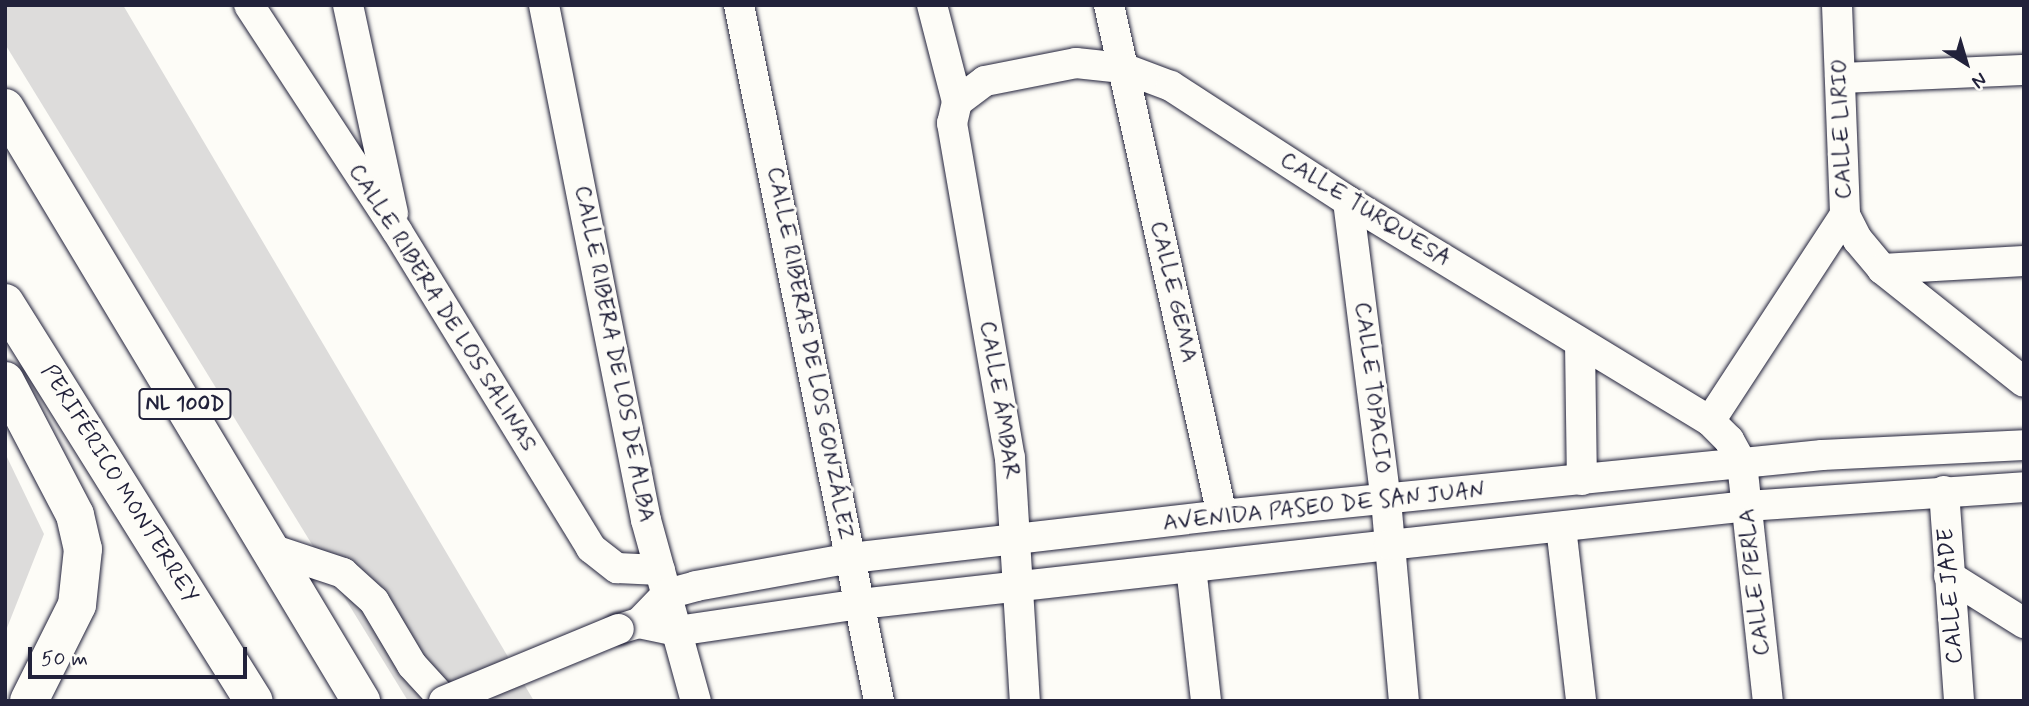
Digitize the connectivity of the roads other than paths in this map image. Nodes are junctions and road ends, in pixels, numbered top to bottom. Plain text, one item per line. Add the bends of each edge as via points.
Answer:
1 (249, 5) edge
2 (348, 5) edge
3 (544, 5) edge
4 (740, 5) edge
5 (932, 5) edge
6 (1110, 5) edge
7 (1837, 5) edge
8 (1123, 68) junction
9 (2024, 70) edge
10 (1840, 78) junction
11 (957, 102) junction
12 (5, 108) edge
13 (1348, 201) junction
14 (1845, 215) junction
15 (397, 231) junction
16 (2024, 261) edge
17 (1882, 270) junction
18 (5, 303) edge
19 (1580, 343) junction
20 (5, 381) edge
21 (2024, 382) edge
22 (1710, 421) junction
23 (2024, 445) edge
24 (1742, 463) junction
25 (1581, 480) junction
26 (2024, 487) edge
27 (1944, 491) junction
28 (1386, 500) junction
29 (1747, 506) junction
30 (1222, 515) junction
31 (1561, 527) junction
32 (1015, 540) junction
33 (1389, 545) junction
34 (274, 550) junction
35 (851, 558) junction
36 (1191, 567) junction
37 (1949, 576) junction
38 (663, 582) junction
39 (1018, 590) junction
40 (860, 604) junction
41 (2024, 623) edge
42 (629, 626) junction
43 (677, 631) junction
44 (29, 701) edge
45 (254, 701) edge
46 (361, 701) edge
47 (445, 701) edge
48 (696, 701) edge
49 (879, 701) edge
50 (1025, 701) edge
51 (1206, 701) edge
52 (1404, 701) edge
53 (1581, 701) edge
54 (1768, 701) edge
55 (1959, 701) edge

1 - 15 street, CALLE RIBERA DE LOS SALINAS
2 - 15 street
3 - 38 street, CALLE RIBERA DE LOS DE ALBA via 627,428
4 - 35 street, CALLE RIBERAS DE LOS GONZÁLEZ
5 - 11 street, CALLE ÁMBAR
6 - 8 street, CALLE GEMA
7 - 10 street, CALLE LIRIO
8 - 11 street, CALLE TURQUESA via 1076,62 985,80
8 - 13 street, CALLE TURQUESA via 1171,86
8 - 30 street, CALLE GEMA
9 - 10 street
10 - 14 street, CALLE LIRIO
11 - 32 street, CALLE ÁMBAR via 952,122 1010,458
12 - 34 highway, NL 100D
13 - 19 street, CALLE TURQUESA
13 - 28 street, CALLE TOPACIO
14 - 17 street, CALLE LIRIO
14 - 22 street
15 - 38 street, CALLE RIBERA DE LOS SALINAS via 592,548 617,568
16 - 17 street
17 - 21 street, CALLE LIRIO
18 - 45 highway, PERIFÉRICO MONTERREY
19 - 22 street, CALLE TURQUESA
19 - 25 street
20 - 44 highway via 75,515 83,549 77,605
22 - 24 street, CALLE TURQUESA via 1729,440
23 - 24 street, AVENIDA PASEO DE SAN JUAN
24 - 25 street, AVENIDA PASEO DE SAN JUAN
24 - 29 street, CALLE PERLA
25 - 28 street, AVENIDA PASEO DE SAN JUAN
26 - 27 street, AVENIDA PASEO DE SAN JUAN
27 - 29 street, AVENIDA PASEO DE SAN JUAN
27 - 37 street, CALLE JADE
28 - 30 street, AVENIDA PASEO DE SAN JUAN
28 - 33 street, CALLE TOPACIO
29 - 31 street, AVENIDA PASEO DE SAN JUAN
29 - 54 street, CALLE PERLA
30 - 32 street, AVENIDA PASEO DE SAN JUAN
31 - 33 street, AVENIDA PASEO DE SAN JUAN
31 - 53 street
32 - 35 street, AVENIDA PASEO DE SAN JUAN
32 - 39 street, CALLE ÁMBAR
33 - 36 street, AVENIDA PASEO DE SAN JUAN
33 - 52 street, CALLE TOPACIO
34 - 46 highway, NL 100D
34 - 47 street via 343,573 374,601 412,664
35 - 38 street, AVENIDA PASEO DE SAN JUAN via 742,576
35 - 40 street, CALLE RIBERAS DE LOS GONZÁLEZ
36 - 39 street, AVENIDA PASEO DE SAN JUAN
36 - 51 street
37 - 41 street
37 - 55 street, CALLE JADE
38 - 42 street
38 - 43 street, CALLE RIBERA DE LOS DE ALBA
39 - 40 street, AVENIDA PASEO DE SAN JUAN
39 - 50 street, CALLE ÁMBAR
40 - 43 street, AVENIDA PASEO DE SAN JUAN
40 - 49 street, CALLE RIBERAS DE LOS GONZÁLEZ
42 - 43 street, AVENIDA PASEO DE SAN JUAN
42 - 47 street, bridge
43 - 48 street, CALLE RIBERA DE LOS DE ALBA

